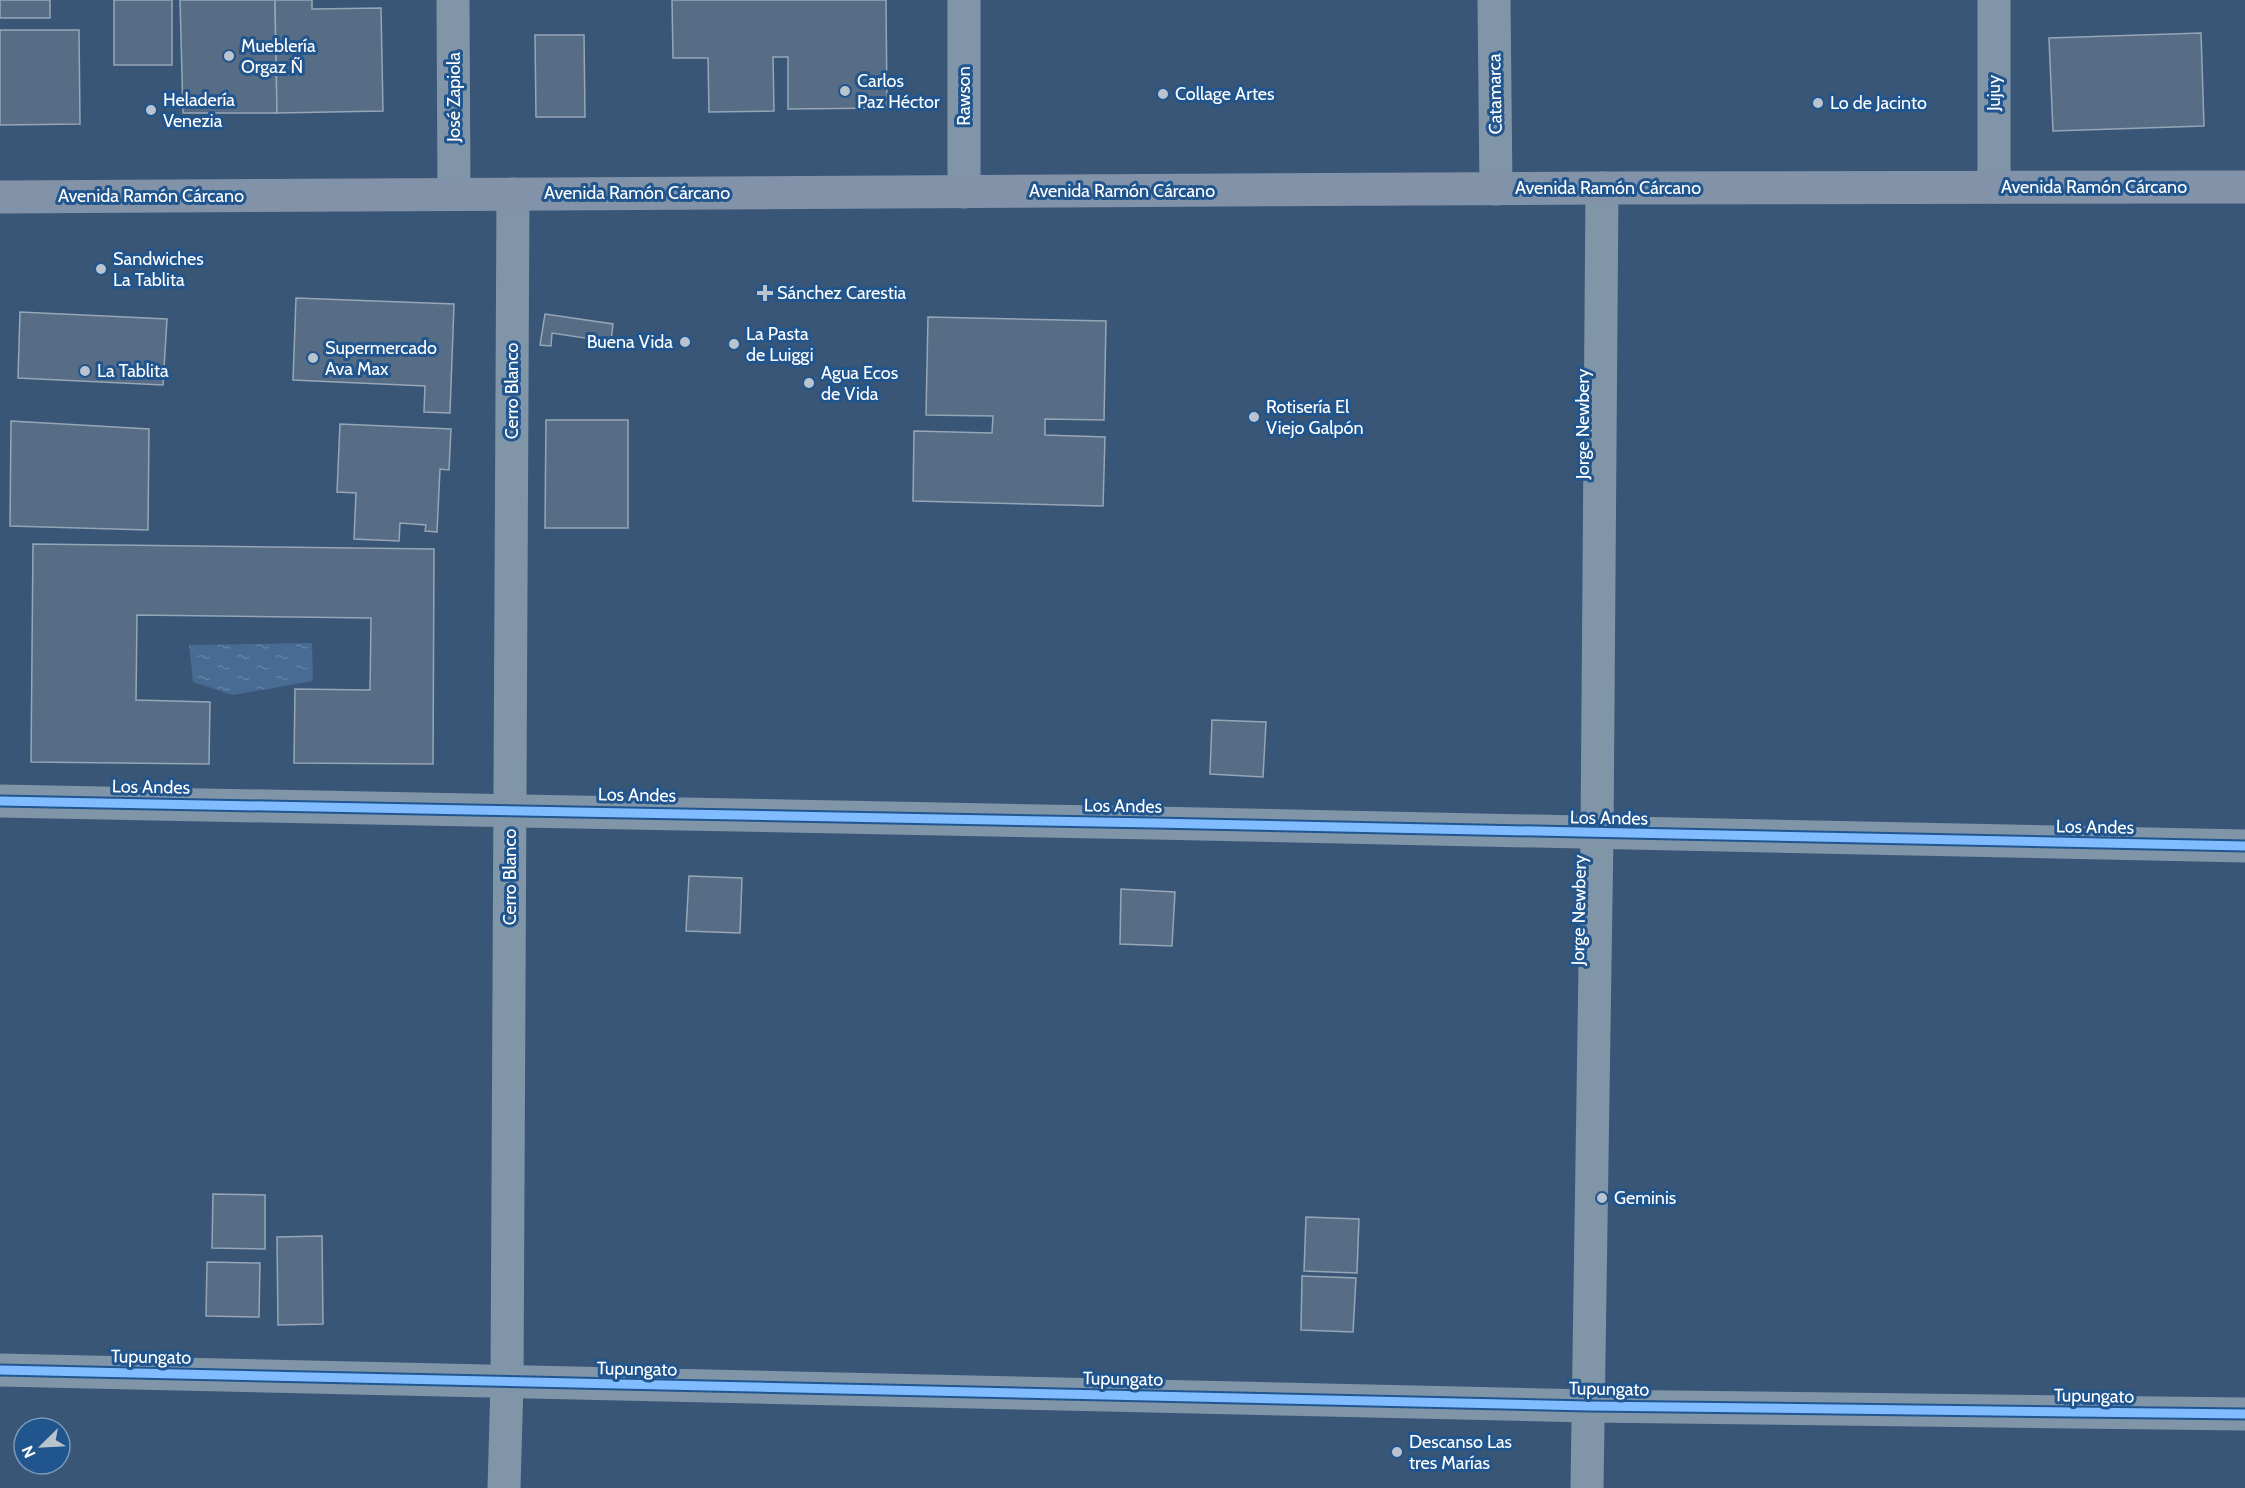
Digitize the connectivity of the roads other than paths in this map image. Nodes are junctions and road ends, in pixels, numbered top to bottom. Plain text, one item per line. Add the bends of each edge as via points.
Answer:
1 (453, 0) edge
2 (964, 0) edge
3 (1494, 0) edge
4 (1994, 0) edge
5 (1994, 187) junction
6 (2245, 187) edge
7 (1602, 188) junction
8 (1496, 189) junction
9 (964, 192) junction
10 (454, 194) junction
11 (513, 194) junction
12 (0, 197) edge
13 (0, 801) edge
14 (510, 808) junction
15 (1597, 834) junction
16 (2245, 846) edge
17 (0, 1370) edge
18 (507, 1383) junction
19 (1588, 1406) junction
20 (2245, 1414) edge
21 (504, 1488) edge
22 (1587, 1488) edge

1 - 10 street, José Zapiola
2 - 9 street, Rawson
3 - 8 street, Catamarca
4 - 5 street, Jujuy
5 - 6 main road, Avenida Ramón Cárcano
5 - 7 main road, Avenida Ramón Cárcano
7 - 8 main road, Avenida Ramón Cárcano
7 - 15 street, Jorge Newbery
8 - 9 main road, Avenida Ramón Cárcano
9 - 11 main road, Avenida Ramón Cárcano
10 - 11 main road, Avenida Ramón Cárcano
10 - 12 main road, Avenida Ramón Cárcano
11 - 14 street, Cerro Blanco
13 - 14 street, Los Andes
14 - 15 street, Los Andes
14 - 18 street, Cerro Blanco
15 - 16 street, Los Andes
15 - 19 street, Jorge Newbery
17 - 18 street, Tupungato
18 - 19 street, Tupungato
18 - 21 street, Cerro Blanco
19 - 20 street, Tupungato
19 - 22 street, Jorge Newbery

